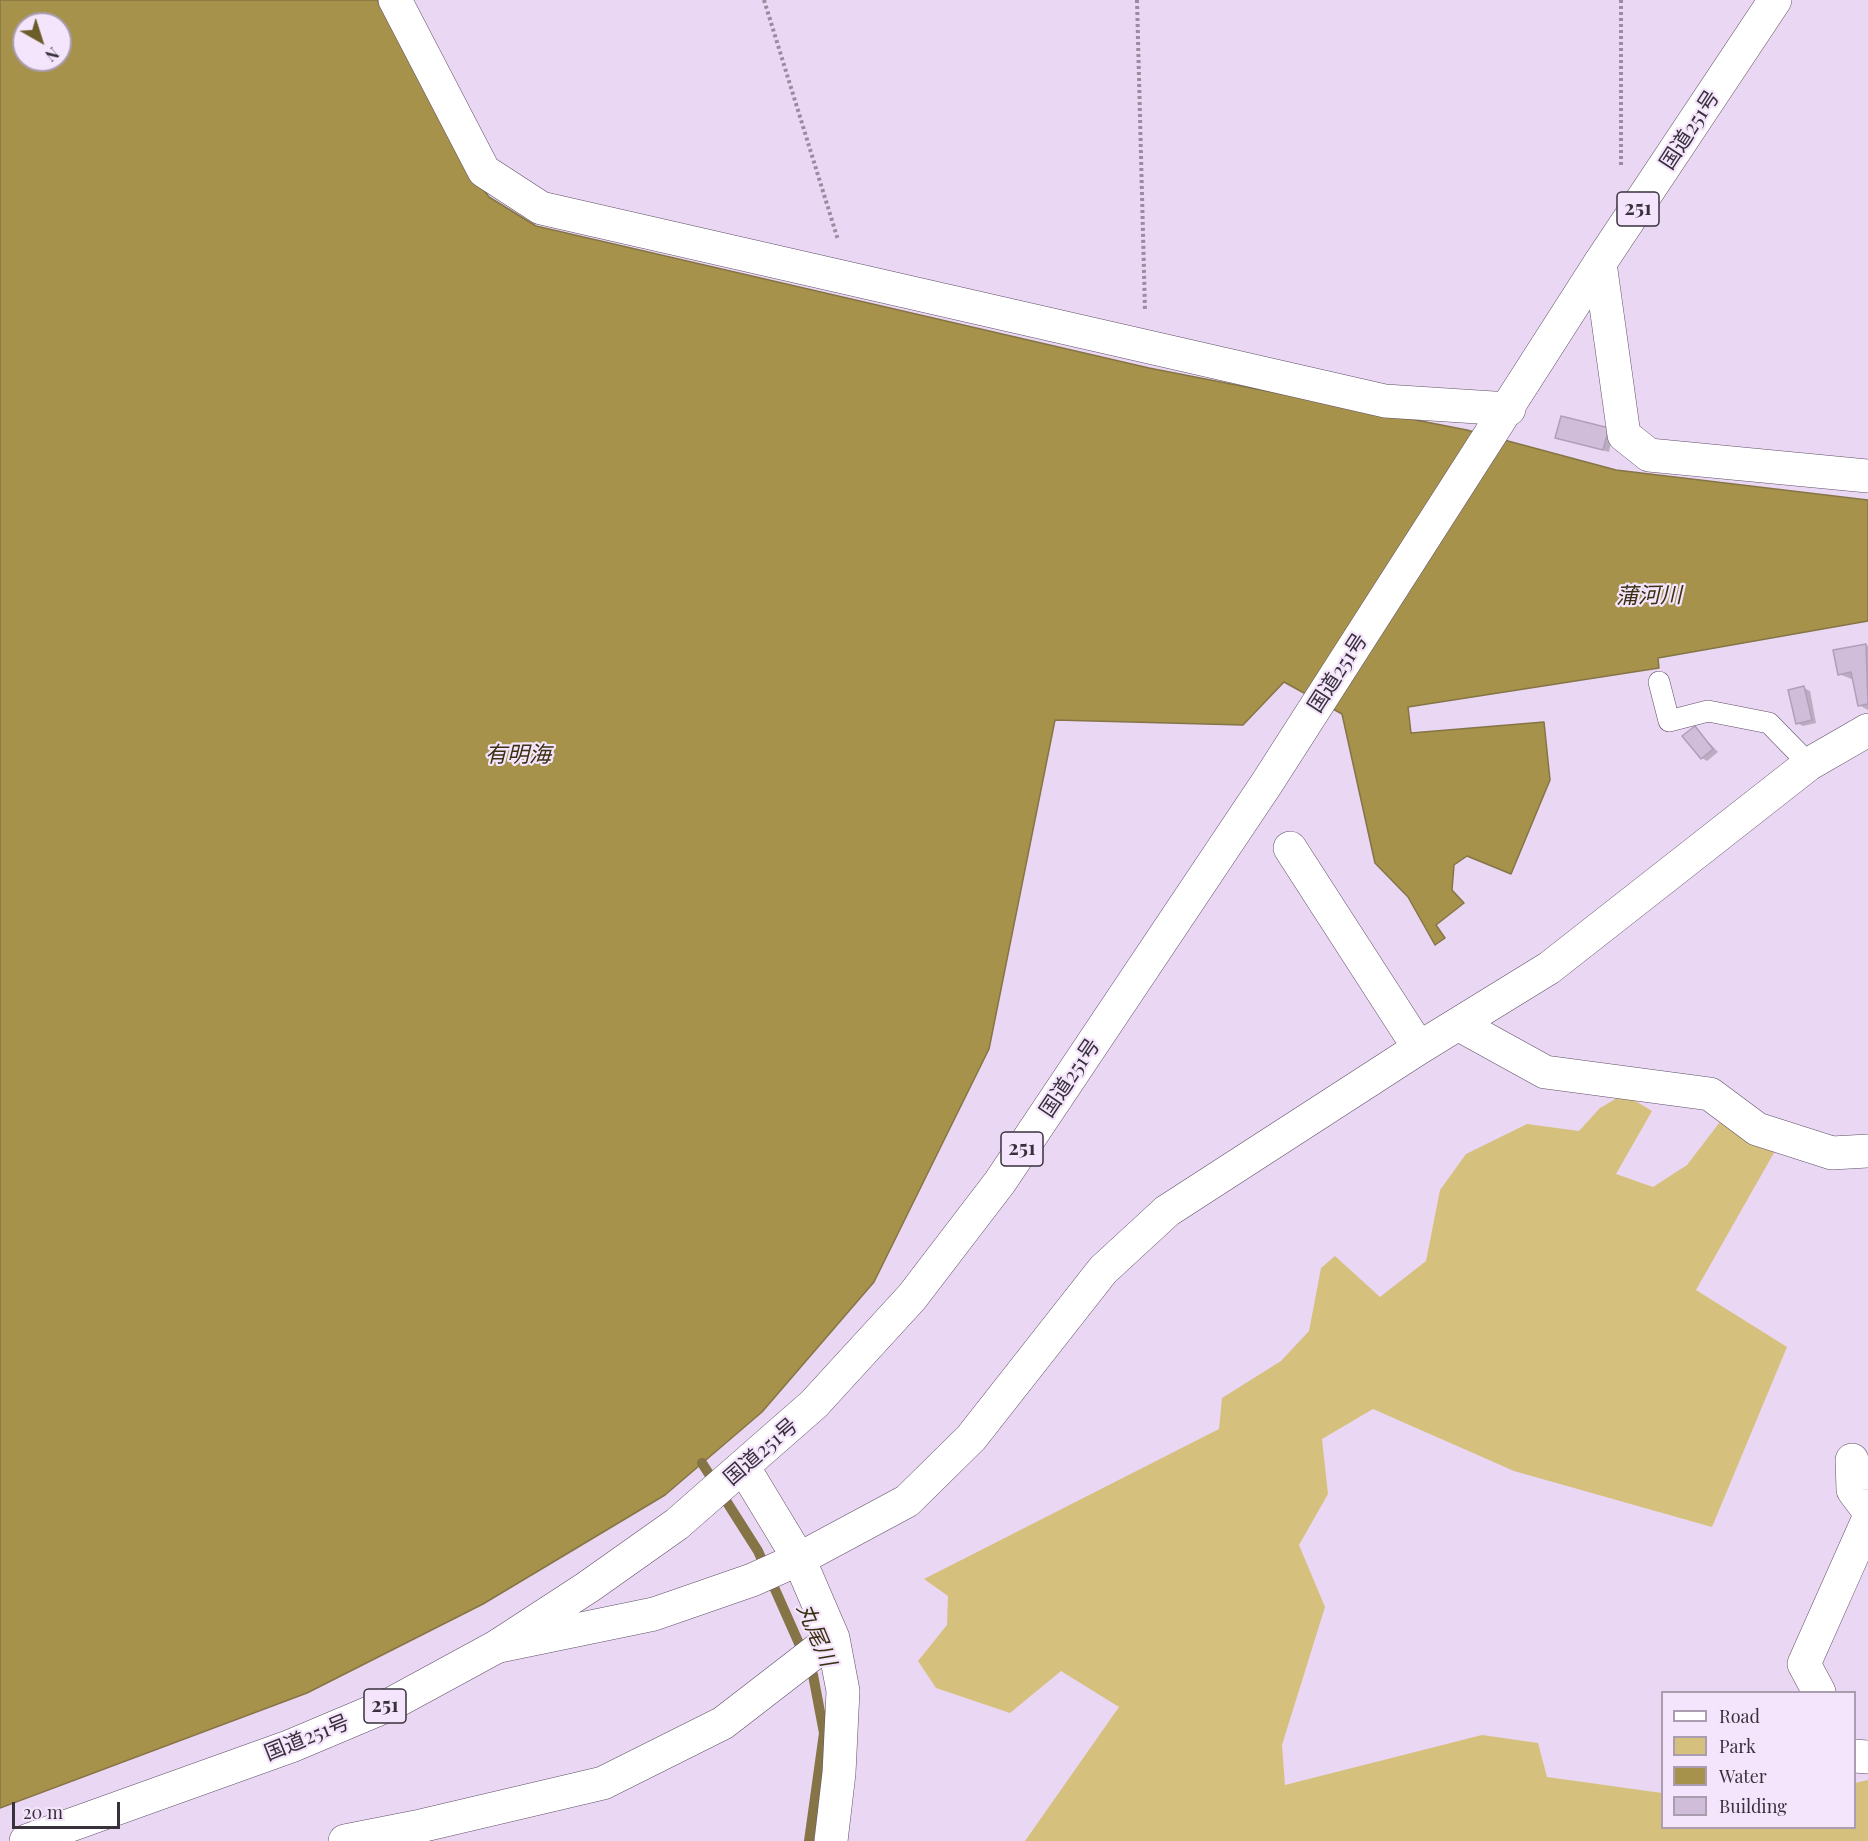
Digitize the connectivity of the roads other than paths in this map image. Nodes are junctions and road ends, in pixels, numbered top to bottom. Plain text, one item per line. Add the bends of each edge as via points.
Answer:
1 (394, 0) edge
2 (1775, 0) edge
3 (1600, 263) junction
4 (1506, 414) junction
5 (1868, 476) edge
6 (1659, 682) dead end
7 (1868, 730) edge
8 (1809, 764) junction
9 (1290, 848) dead end
10 (1458, 1024) junction
11 (1419, 1048) junction
12 (1868, 1151) edge
13 (1852, 1460) dead end
14 (738, 1473) junction
15 (1868, 1510) edge
16 (1868, 1520) edge
17 (790, 1564) junction
18 (496, 1647) junction
19 (817, 1651) junction
20 (1818, 1691) edge
21 (26, 1841) edge
22 (345, 1841) edge
23 (831, 1841) edge

1 - 4 main road via 484,171 541,208 1385,400
2 - 3 main road, 国道251号 / 251
3 - 4 main road, 国道251号 / 251
3 - 5 main road via 1624,435 1641,449 1649,455
4 - 14 main road, 国道251号 / 251 via 1267,783 993,1191 912,1297 814,1404
6 - 8 lane via 1669,721 1708,711 1769,723
7 - 8 main road
8 - 10 main road via 1549,968
9 - 11 main road
10 - 11 main road
10 - 12 main road via 1545,1072 1710,1094 1757,1129 1832,1153
11 - 17 main road via 1167,1211 1103,1270 971,1438 907,1501
13 - 15 main road via 1852,1490
14 - 17 main road
14 - 18 main road, 国道251号 / 251 via 597,1581
16 - 20 main road via 1804,1664
17 - 18 main road via 654,1614
17 - 19 main road
18 - 21 main road, 国道251号 / 251 via 393,1702 291,1746
19 - 22 main road via 723,1723 603,1783
19 - 23 main road via 843,1691

